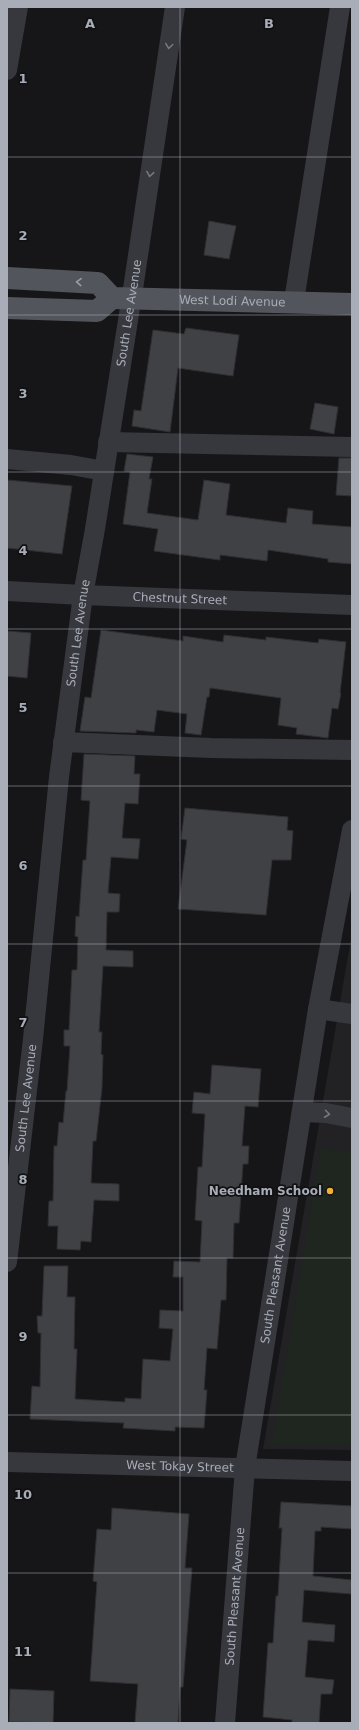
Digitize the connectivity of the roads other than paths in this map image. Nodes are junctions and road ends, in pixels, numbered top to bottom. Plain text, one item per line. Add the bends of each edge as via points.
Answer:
1 (18, 7) edge
2 (175, 7) edge
3 (340, 7) edge
4 (7, 70) edge
5 (7, 278) edge
6 (121, 299) junction
7 (294, 302) junction
8 (352, 304) edge
9 (7, 308) edge
10 (108, 442) junction
11 (352, 447) edge
12 (7, 459) edge
13 (104, 471) junction
14 (7, 591) edge
15 (83, 595) junction
16 (352, 604) edge
17 (63, 742) junction
18 (352, 750) edge
19 (352, 830) edge
20 (318, 1009) junction
21 (352, 1014) edge
22 (302, 1112) junction
23 (352, 1118) edge
24 (7, 1262) edge
25 (7, 1462) edge
26 (245, 1468) junction
27 (352, 1472) edge
28 (225, 1723) edge

1 - 4 street
2 -> 6 street, South Lee Avenue via 133,289
3 - 7 street
6 -> 5 main road via 98,283
6 - 7 main road, West Lodi Avenue
6 - 9 main road via 97,310
6 - 10 street, South Lee Avenue
7 - 8 main road, West Lodi Avenue
10 - 11 street
10 - 13 street, South Lee Avenue
12 - 13 street via 72,465
13 - 15 street, South Lee Avenue
14 - 15 street, Chestnut Street
15 - 16 street, Chestnut Street
15 - 17 street, South Lee Avenue
17 - 18 street
17 - 24 street, South Lee Avenue
19 - 20 street, South Pleasant Avenue
20 - 21 street
20 - 22 street, South Pleasant Avenue
22 -> 23 street
22 - 26 street, South Pleasant Avenue
25 - 26 street, West Tokay Street
26 - 27 street, West Tokay Street
26 - 28 street, South Pleasant Avenue

